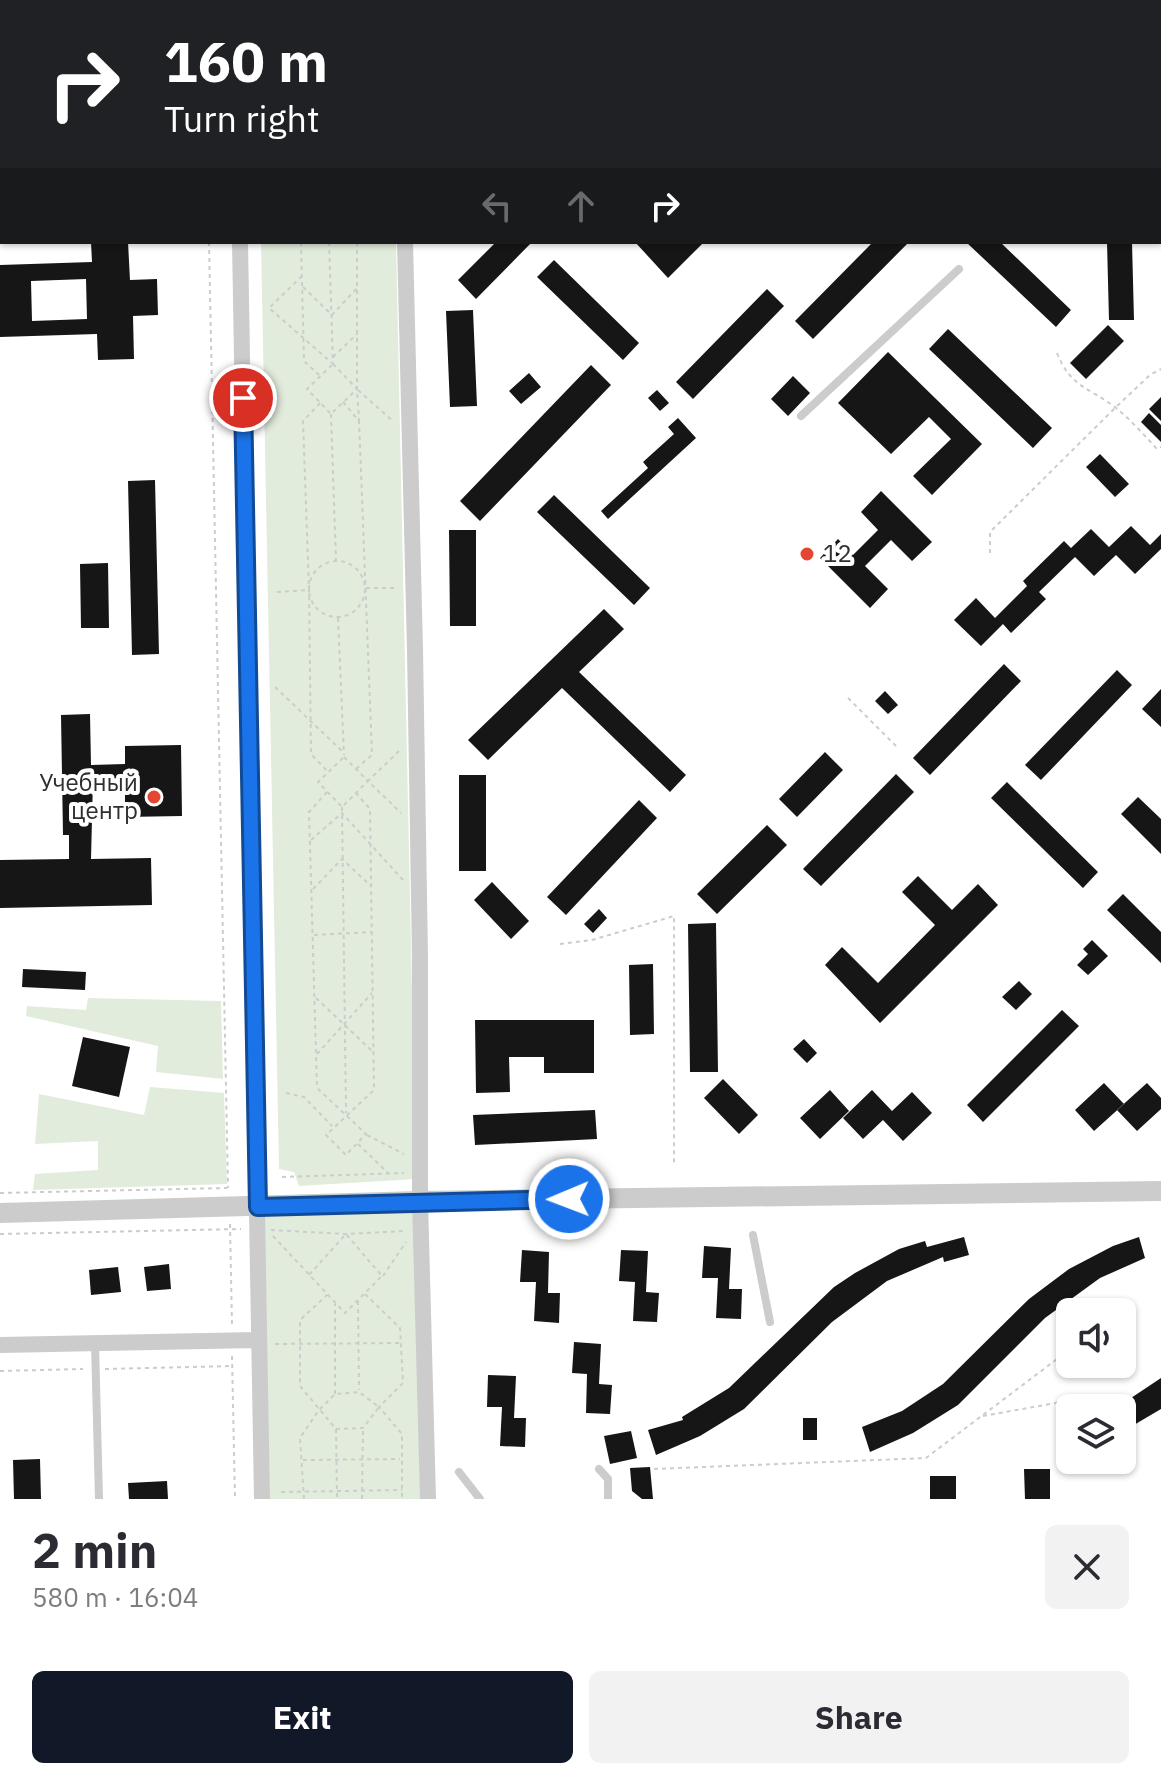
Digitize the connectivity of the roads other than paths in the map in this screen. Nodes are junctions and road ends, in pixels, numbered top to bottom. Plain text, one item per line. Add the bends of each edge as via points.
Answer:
1 (240, 244) edge
2 (405, 244) edge
3 (959, 269) dead end
4 (801, 416) dead end
5 (1161, 1191) edge
6 (420, 1201) junction
7 (258, 1207) junction
8 (0, 1213) edge
9 (753, 1235) dead end
10 (770, 1322) dead end
11 (266, 1342) junction
12 (94, 1343) junction
13 (0, 1345) edge
14 (599, 1469) dead end
15 (459, 1472) dead end
16 (99, 1499) edge
17 (262, 1499) edge
18 (428, 1499) edge
19 (480, 1499) edge
20 (608, 1499) edge

1 - 7 street
2 - 6 street
3 - 4 lane
5 - 6 street
6 - 7 street
6 - 18 street
7 - 8 street
7 - 11 street
9 - 10 lane
11 - 12 street
11 - 17 street
12 - 13 street
12 - 16 lane
14 - 20 lane via 608,1479
15 - 19 lane

